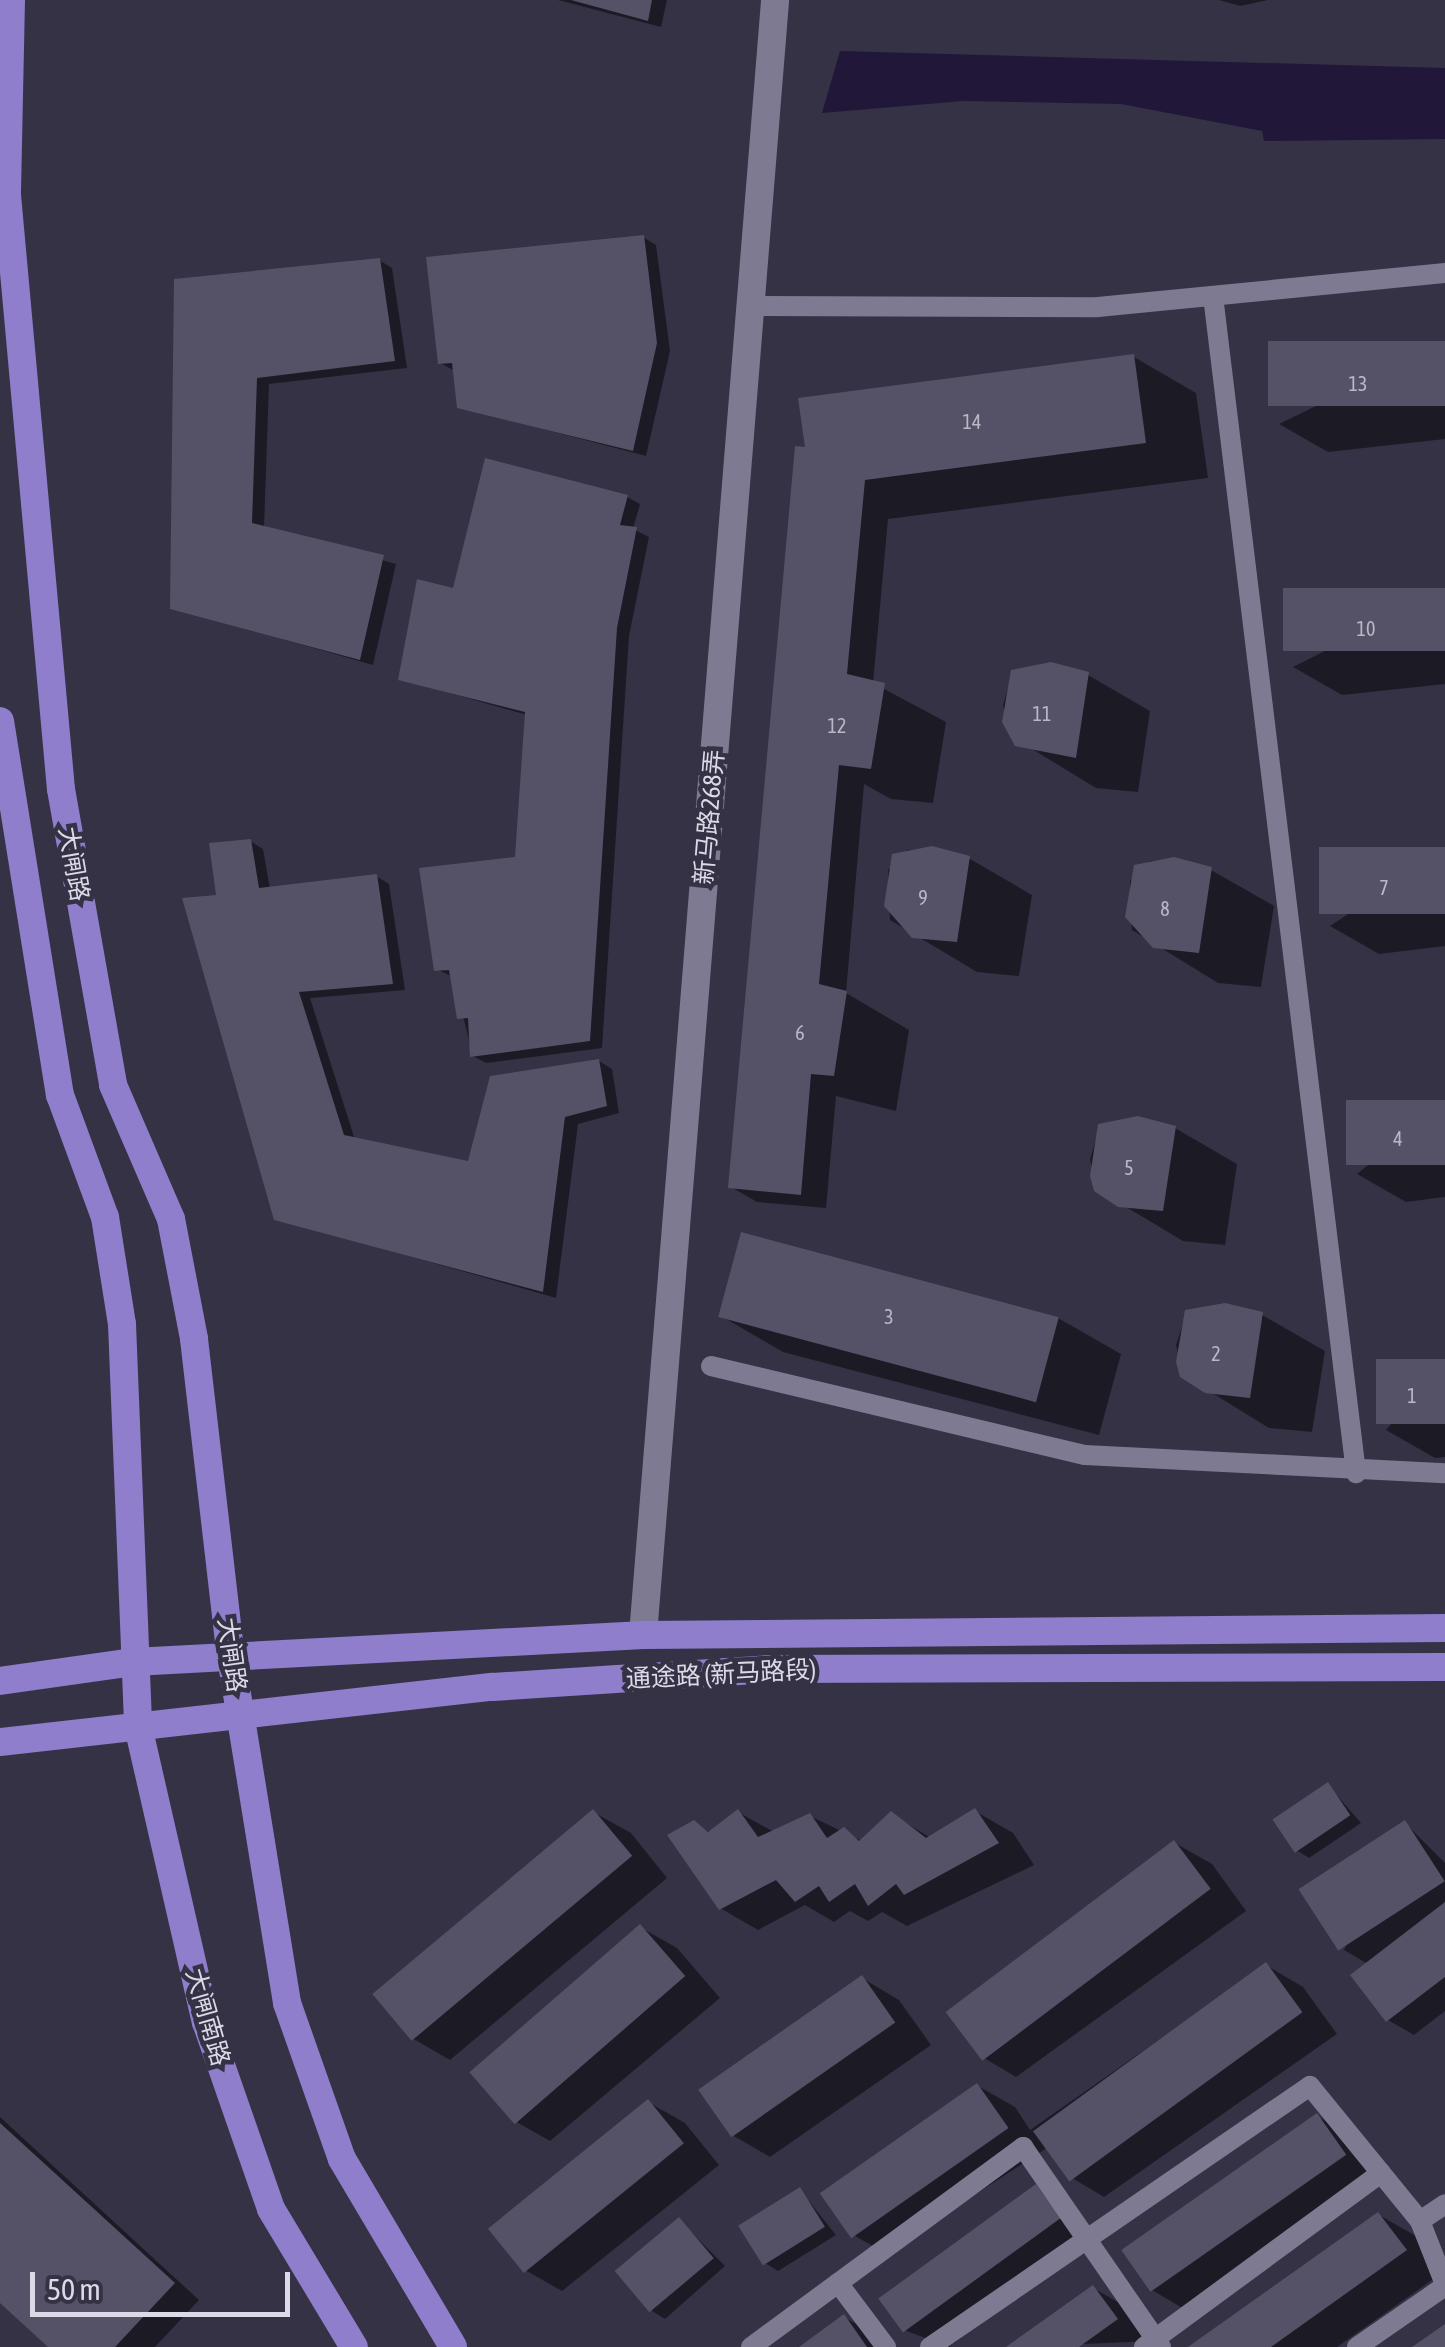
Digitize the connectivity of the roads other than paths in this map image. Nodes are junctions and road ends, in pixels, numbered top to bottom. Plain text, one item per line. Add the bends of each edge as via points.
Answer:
1 (11, 0) edge
2 (775, 0) edge
3 (1445, 273) edge
4 (1212, 296) junction
5 (749, 306) junction
6 (0, 720) edge
7 (711, 1366) dead end
8 (1356, 1473) junction
9 (1445, 1473) edge
10 (1445, 1628) edge
11 (643, 1635) junction
12 (231, 1656) junction
13 (133, 1662) junction
14 (1445, 1667) edge
15 (0, 1680) edge
16 (241, 1712) junction
17 (138, 1726) junction
18 (0, 1742) edge
19 (1381, 2173) junction
20 (1445, 2204) edge
21 (1420, 2220) junction
22 (1088, 2238) junction
23 (838, 2283) junction
24 (1445, 2285) edge
25 (1154, 2344) edge
26 (354, 2347) edge
27 (453, 2347) edge
28 (751, 2347) edge
29 (886, 2347) edge
30 (930, 2347) edge
31 (1357, 2347) edge

1 - 12 main road, 大闸路 via 7,195 60,789 113,1085 177,1254
2 - 5 street, 新马路268弄
3 - 4 lane
4 - 5 lane via 986,312
4 - 8 lane
5 - 11 street, 新马路268弄
6 - 13 main road, 大闸路 via 60,1095 105,1216 122,1324
7 - 8 lane via 1085,1455
8 - 9 lane
10 - 11 main road, 通途路 (新马路段)
11 - 12 main road, 通途路 (新马路段)
12 - 13 main road, 通途路 (新马路段)
12 - 16 main road, 大闸路
13 - 15 main road, 通途路 (新马路段)
13 - 17 main road, 大闸南路
14 - 16 main road, 通途路 (新马路段) via 768,1669
16 - 17 main road, 通途路 (新马路段)
16 - 27 main road via 287,2002 342,2159
17 - 18 main road, 通途路 (新马路段)
17 - 26 main road, 大闸南路 via 206,2022 238,2115 271,2209
19 - 21 lane
19 - 22 lane via 1310,2086
19 - 25 lane
20 - 21 lane
21 - 24 lane
22 - 23 lane via 1023,2147
22 - 25 lane
22 - 30 lane
23 - 28 lane
23 - 29 lane
24 - 31 lane

